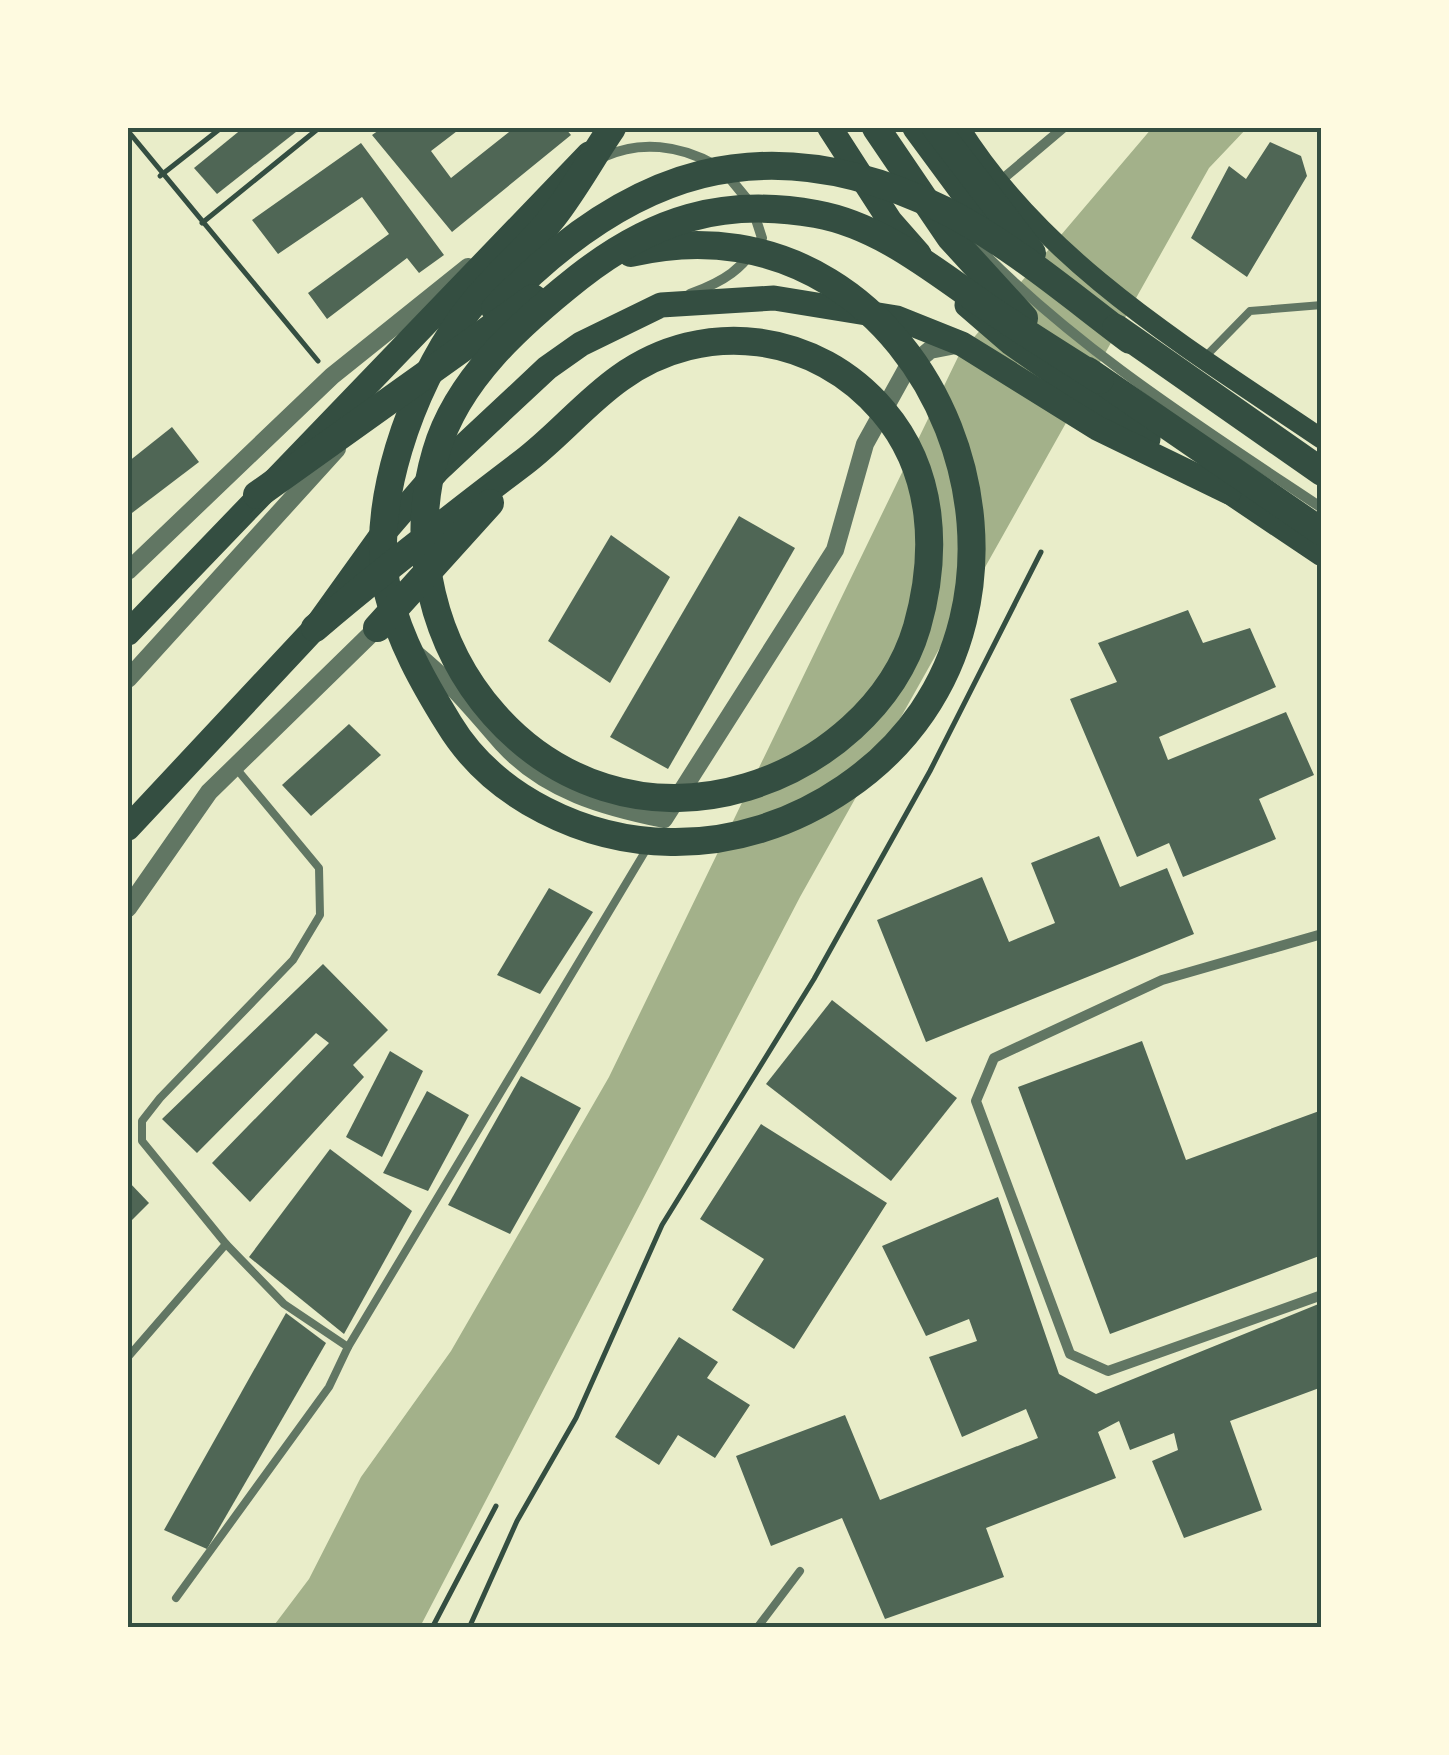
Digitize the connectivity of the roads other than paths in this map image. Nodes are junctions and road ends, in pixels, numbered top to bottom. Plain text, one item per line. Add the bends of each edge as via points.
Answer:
1 (615, 128) edge
2 (830, 128) edge
3 (867, 128) edge
4 (876, 128) edge
5 (915, 128) edge
6 (936, 128) edge
7 (960, 128) edge
8 (1063, 128) edge
9 (568, 174) junction
10 (999, 182) junction
11 (504, 240) junction
12 (661, 305) junction
13 (1322, 305) edge
14 (962, 344) junction
15 (1204, 359) junction
16 (1112, 366) junction
17 (363, 418) junction
18 (406, 428) junction
19 (1322, 439) edge
20 (532, 456) junction
21 (1322, 470) edge
22 (257, 495) junction
23 (1322, 508) edge
24 (1320, 549) edge
25 (128, 571) edge
26 (316, 628) junction
27 (376, 628) junction
28 (128, 633) edge
29 (128, 679) edge
30 (235, 767) junction
31 (664, 819) junction
32 (128, 828) edge
33 (128, 908) edge
34 (1322, 934) edge
35 (226, 1244) junction
36 (1322, 1295) edge
37 (348, 1347) junction
38 (128, 1357) edge
39 (800, 1571) dead end
40 (176, 1598) dead end
41 (757, 1628) edge

1 - 9 main road
1 - 18 highway via 554,216 466,312 439,351
2 - 16 main road via 890,221 976,313
3 - 16 street via 1003,273
4 - 16 highway via 972,263 1019,314
5 - 16 main road
6 - 16 highway
7 - 10 main road
8 - 10 street
9 - 11 main road
9 - 12 street via 614,152 670,147 718,166 740,189 762,228 744,265 728,281
10 - 16 main road via 1043,232
11 - 22 main road
11 - 25 street via 332,376
12 - 14 main road via 723,298 825,303 897,318
12 - 26 main road via 582,344 502,409 381,536
13 - 15 lane via 1250,312
14 - 16 main road
14 - 31 street via 930,350 901,379 865,444 836,550
15 - 16 main road
15 - 19 main road
16 - 18 highway via 1003,246 944,211 877,183 741,165 649,190 585,226 470,336
16 - 20 highway via 854,224 815,214 730,210 674,219 621,244 480,369 436,450 424,552 434,604 470,682 513,738 594,785 679,796 731,792 812,757 854,727 899,670 913,640 930,538 918,466 897,427 842,371 770,342 694,344 621,377
16 - 21 highway
16 - 23 street
16 - 24 highway
16 - 24 main road via 1229,492
17 - 18 highway via 526,302 631,252 675,242 793,264 854,300 903,346 942,412 968,488 974,545 968,604 949,668 890,752 864,775 772,826 700,841 634,839 568,821 507,789 456,736 421,678 388,591 384,547 392,476
17 - 22 highway
17 - 29 street
20 - 26 highway via 412,545
20 - 27 highway
22 - 28 main road
26 - 32 main road
27 - 30 street
27 - 31 street via 440,673 506,747 558,786 598,806
30 - 33 street
30 - 35 lane via 319,868 320,915 293,960 142,1121 142,1141
31 - 37 lane
34 - 36 street via 1162,980 994,1058 976,1102 1070,1354 1108,1370
35 - 37 lane via 284,1304
35 - 38 lane
37 - 40 lane via 329,1388
39 - 41 lane

